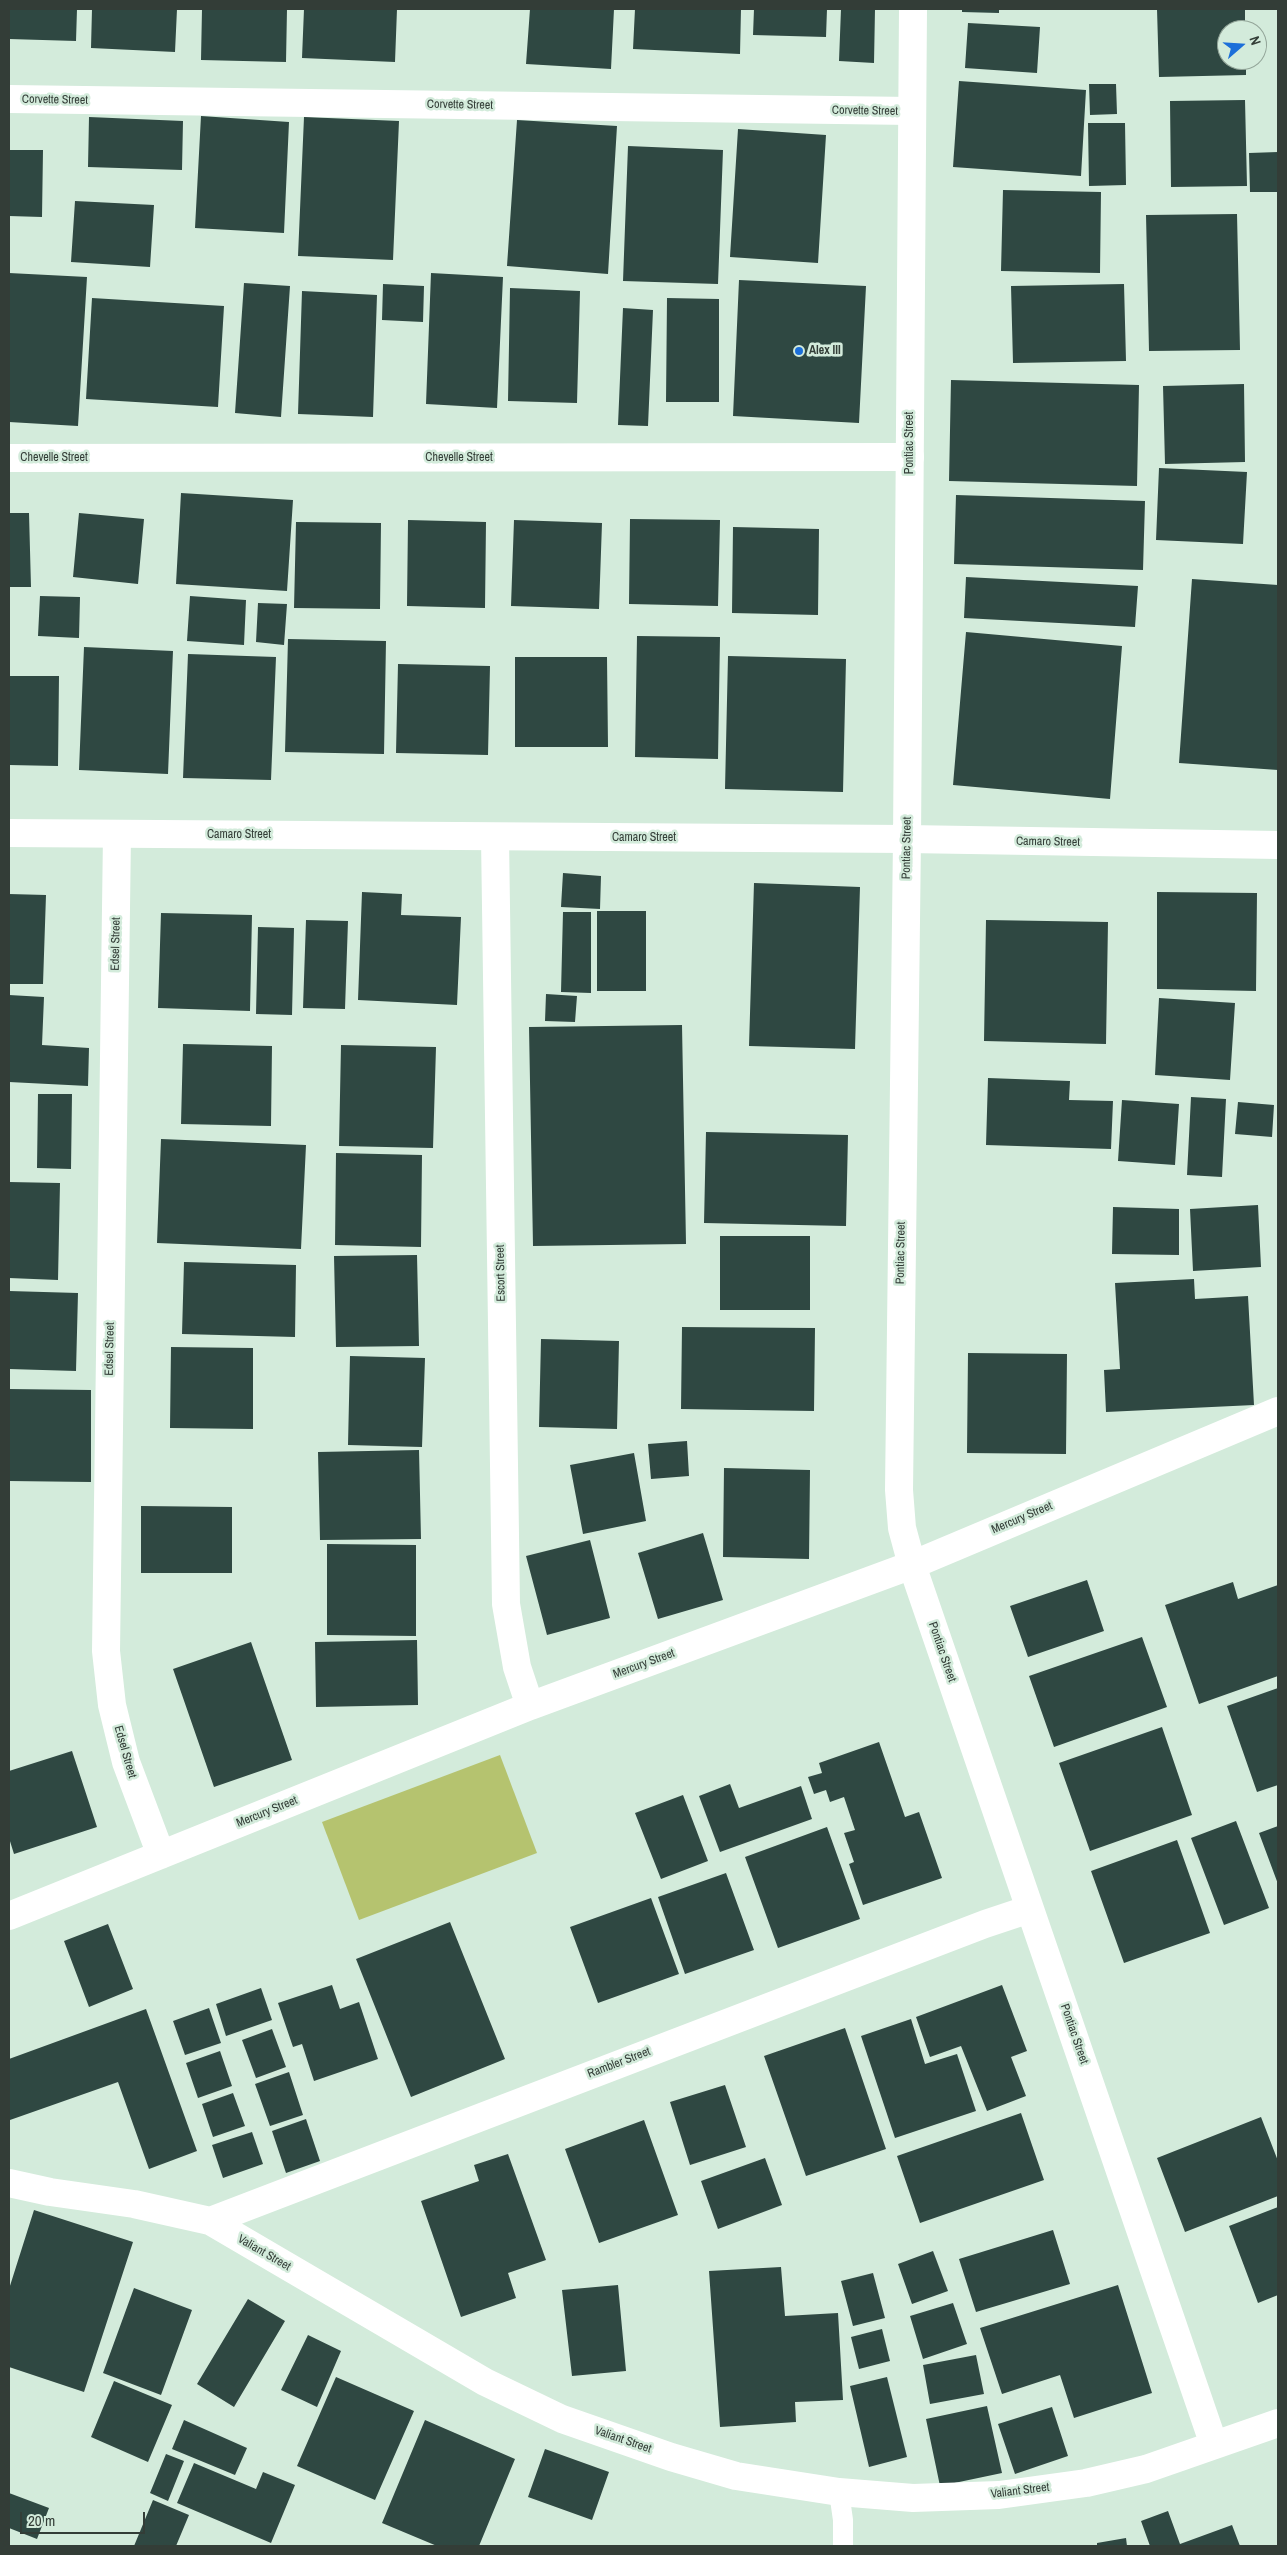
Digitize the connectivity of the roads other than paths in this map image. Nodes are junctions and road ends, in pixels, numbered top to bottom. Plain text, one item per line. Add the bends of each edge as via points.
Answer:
1 (913, 9) edge
2 (9, 99) edge
3 (912, 112) junction
4 (910, 457) junction
5 (9, 458) edge
6 (9, 833) edge
7 (117, 834) junction
8 (495, 837) junction
9 (907, 839) junction
10 (1278, 845) edge
11 (1278, 1411) edge
12 (912, 1564) junction
13 (530, 1706) junction
14 (161, 1855) junction
15 (1030, 1909) junction
16 (9, 1916) edge
17 (9, 2183) edge
18 (210, 2222) junction
19 (1278, 2423) edge
20 (1214, 2445) junction
21 (839, 2492) junction
22 (843, 2546) edge

1 - 3 street, Pontiac Street
2 - 3 street, Corvette Street
3 - 4 street, Pontiac Street
4 - 5 street, Chevelle Street
4 - 9 street, Pontiac Street
6 - 7 street, Camaro Street
7 - 8 street, Camaro Street
7 - 14 street, Edsel Street via 106,1651 112,1706 126,1762
8 - 9 street, Camaro Street
8 - 13 street, Escort Street via 506,1604 517,1667
9 - 10 street, Camaro Street
9 - 12 street, Pontiac Street via 899,1490 902,1528
11 - 12 street, Mercury Street
12 - 13 street, Mercury Street
12 - 15 street, Pontiac Street
13 - 14 street, Mercury Street
14 - 16 street, Mercury Street
15 - 18 street, Rambler Street via 666,2045
15 - 20 street, Pontiac Street
17 - 18 street, Valiant Street via 134,2204
18 - 21 street, Valiant Street via 485,2382 562,2419 736,2476
19 - 20 street, Valiant Street
20 - 21 street, Valiant Street via 1146,2469 1086,2483 999,2495 913,2498
21 - 22 lane

